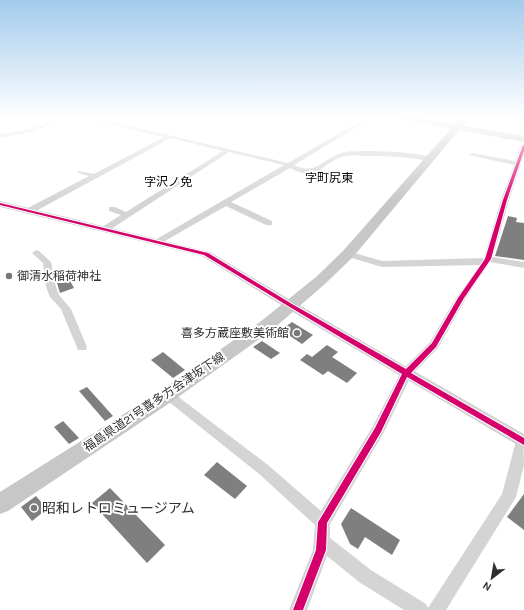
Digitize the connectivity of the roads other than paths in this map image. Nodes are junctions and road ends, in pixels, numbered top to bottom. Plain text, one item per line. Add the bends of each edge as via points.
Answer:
1 (152, 145) edge
2 (209, 145) edge
3 (323, 145) edge
4 (442, 145) edge
5 (524, 146) edge
6 (228, 150) junction
7 (472, 155) dead end
8 (430, 160) junction
9 (518, 164) junction
10 (290, 165) junction
11 (80, 172) dead end
12 (95, 176) junction
13 (224, 202) junction
14 (0, 204) edge
15 (112, 209) dead end
16 (30, 211) junction
17 (127, 215) junction
18 (269, 223) dead end
19 (105, 229) junction
20 (158, 242) junction
21 (36, 253) dead end
22 (348, 254) junction
23 (488, 259) junction
24 (524, 265) edge
25 (290, 306) junction
26 (82, 347) dead end
27 (406, 373) junction
28 (168, 395) junction
29 (524, 442) edge
30 (0, 504) edge
31 (323, 522) junction
32 (322, 546) junction
33 (298, 610) edge
34 (420, 610) edge
35 (436, 610) edge

1 - 12 street
2 - 6 street
3 - 10 street
4 - 8 main road, 福島県道21号喜多方会津坂下線
5 - 9 street
6 - 10 street
6 - 17 street
7 - 9 street
8 - 10 street via 403,154 359,153 342,154 314,171
8 - 22 main road, 福島県道21号喜多方会津坂下線
9 - 23 street
10 - 13 street
11 - 12 street
12 - 16 street
13 - 18 street
13 - 20 street
14 - 16 street
15 - 17 street
16 - 19 street
17 - 19 street
19 - 20 street
20 - 25 street via 206,254
21 - 26 street via 47,262 55,297 66,309
22 - 23 street via 389,264 479,262
22 - 25 main road, 福島県道21号喜多方会津坂下線
23 - 24 street
23 - 27 street via 461,298 434,345
25 - 27 street
25 - 28 main road, 福島県道21号喜多方会津坂下線 via 266,326
27 - 29 street
27 - 31 street via 378,430
28 - 30 main road, 福島県道21号喜多方会津坂下線
28 - 31 street via 263,469
29 - 35 street via 509,497
31 - 32 street
32 - 33 street
32 - 34 street

